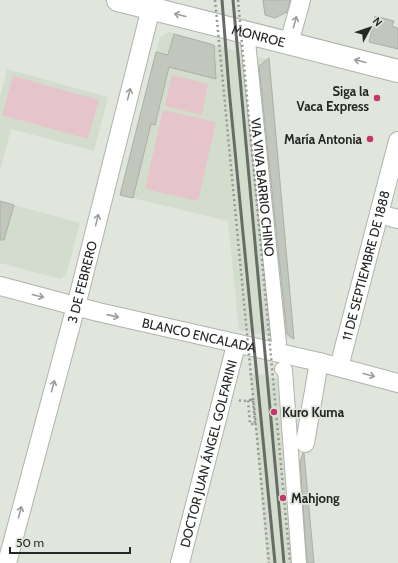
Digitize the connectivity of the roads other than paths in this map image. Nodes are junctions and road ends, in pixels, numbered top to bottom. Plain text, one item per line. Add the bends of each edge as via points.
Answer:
1 (118, 0) edge
2 (301, 0) edge
3 (152, 4) edge
4 (247, 32) junction
5 (289, 43) junction
6 (398, 71) edge
7 (398, 141) edge
8 (379, 214) junction
9 (398, 219) edge
10 (0, 286) edge
11 (76, 306) junction
12 (279, 343) dead end
13 (236, 345) junction
14 (319, 362) junction
15 (339, 367) junction
16 (282, 369) dead end
17 (398, 383) edge
18 (305, 443) dead end
19 (7, 563) edge
20 (180, 563) edge
21 (298, 563) edge

1 - 3 main road, MONROE
5 -> 2 street
4 -> 3 main road, MONROE
11 -> 3 street, 3 DE FEBRERO
4 - 5 main road, MONROE
4 - 12 street, VIA VIVA BARRIO CHINO
6 -> 5 main road, MONROE
7 - 8 street, 11 DE SEPTIEMBRE DE 1888
8 - 9 street
8 - 15 street, 11 DE SEPTIEMBRE DE 1888
10 -> 11 street, BLANCO ENCALADA
11 -> 13 street, BLANCO ENCALADA
19 -> 11 street, 3 DE FEBRERO
13 - 14 street, BLANCO ENCALADA
13 - 20 street, DOCTOR JUAN ÁNGEL GOLFARINI
14 - 15 street, BLANCO ENCALADA
14 - 18 street
15 -> 17 street, BLANCO ENCALADA
16 - 21 street via 285,370

